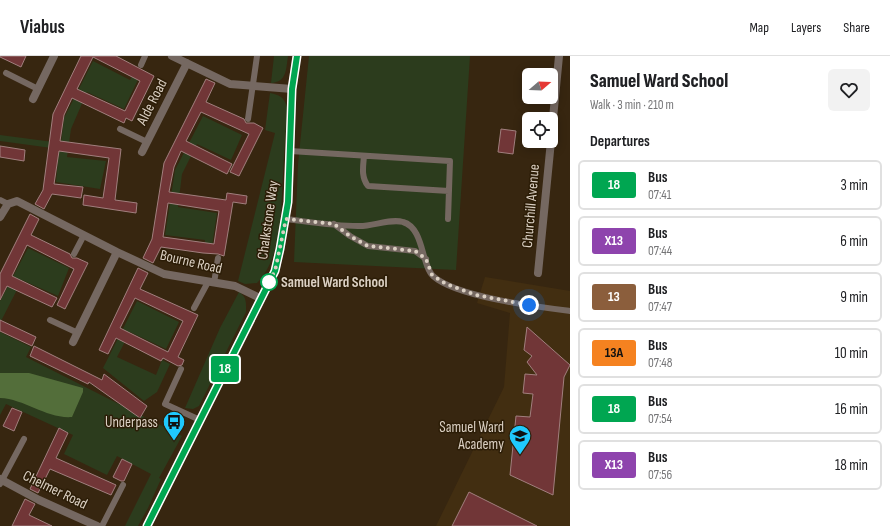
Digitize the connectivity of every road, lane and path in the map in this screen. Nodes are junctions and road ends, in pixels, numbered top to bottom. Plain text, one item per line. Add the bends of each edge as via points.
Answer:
1 (54, 56) edge
2 (145, 56) edge
3 (257, 56) edge
4 (297, 56) edge
5 (559, 56) edge
6 (175, 57) edge
7 (186, 64) junction
8 (141, 65) dead end
9 (6, 73) dead end
10 (253, 86) junction
11 (38, 89) junction
12 (292, 89) junction
13 (33, 100) dead end
14 (554, 112) edge
15 (248, 119) dead end
16 (120, 129) dead end
17 (147, 142) junction
18 (550, 148) edge
19 (290, 151) junction
20 (142, 152) dead end
21 (364, 156) junction
22 (449, 191) junction
23 (0, 200) edge
24 (8, 204) junction
25 (0, 217) edge
26 (286, 219) junction
27 (448, 219) dead end
28 (334, 224) junction
29 (84, 235) junction
30 (117, 252) junction
31 (74, 254) dead end
32 (218, 258) dead end
33 (426, 259) junction
34 (538, 273) dead end
35 (211, 282) junction
36 (260, 298) junction
37 (194, 308) dead end
38 (570, 311) edge
39 (50, 320) dead end
40 (78, 334) junction
41 (73, 342) dead end
42 (181, 369) dead end
43 (200, 420) junction
44 (24, 439) dead end
45 (1, 481) edge
46 (123, 485) dead end
47 (97, 526) edge
48 (102, 526) edge
49 (147, 526) edge

1 - 11 street
2 - 8 lane
3 - 10 lane
4 - 12 street, Chalkstone Way
5 - 14 street, Churchill Avenue
6 - 7 street
7 - 10 street via 230,84
7 - 17 street, Alde Road
9 - 11 lane
10 - 12 street
10 - 15 lane
11 - 13 street
12 - 19 street, Chalkstone Way
16 - 17 lane
17 - 20 street, Alde Road
18 - 34 street, Churchill Avenue
19 - 21 lane
19 - 26 street, Chalkstone Way
21 - 22 lane via 363,174 368,186
21 - 22 lane via 450,161
22 - 27 lane
23 - 24 lane
24 - 25 street
24 - 29 street, Bourne Road via 18,201
26 - 28 lane
26 - 36 street, Chalkstone Way via 275,271
28 - 33 lane via 368,246 415,251
28 - 33 lane via 359,227 403,222 418,238
29 - 30 street, Bourne Road
29 - 31 lane
30 - 35 street, Bourne Road via 164,274
30 - 40 street
32 - 35 lane
33 - 38 lane via 432,275 446,284 476,295
35 - 36 street, Bourne Road via 235,286
35 - 37 lane
36 - 43 street, Chalkstone Way
39 - 40 lane
40 - 41 street
42 - 43 lane via 166,404
43 - 49 street, Chalkstone Way
44 - 45 lane
45 - 47 street, Chelmer Road
46 - 48 lane

